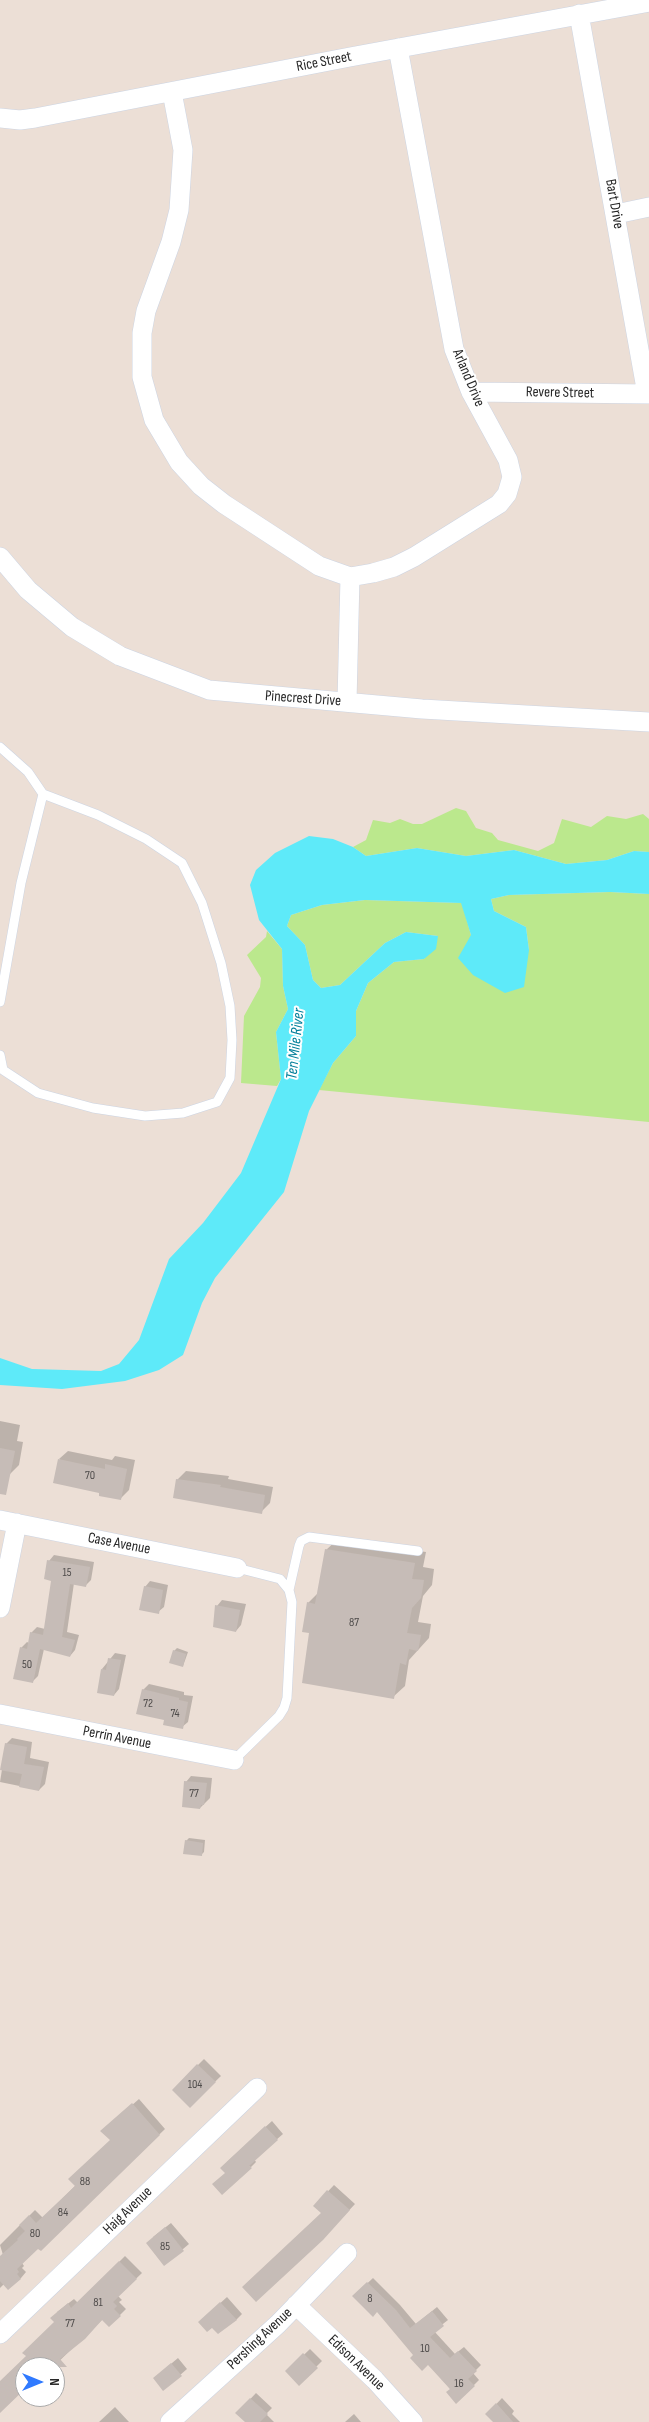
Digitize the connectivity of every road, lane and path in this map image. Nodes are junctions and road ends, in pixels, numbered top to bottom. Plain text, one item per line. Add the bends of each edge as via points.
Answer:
1 (649, 2) edge
2 (579, 14) junction
3 (398, 48) junction
4 (172, 92) junction
5 (0, 118) edge
6 (649, 207) edge
7 (616, 214) junction
8 (471, 392) junction
9 (648, 394) edge
10 (0, 557) edge
11 (350, 577) junction
12 (347, 702) junction
13 (649, 722) edge
14 (2, 752) edge
15 (43, 794) junction
16 (0, 1002) edge
17 (0, 1055) edge
18 (2, 1069) edge
19 (8, 1521) edge
20 (418, 1550) dead end
21 (237, 1568) joint
22 (289, 1590) junction
23 (0, 1608) edge
24 (0, 1714) edge
25 (234, 1760) joint
26 (257, 2088) dead end
27 (347, 2253) dead end
28 (296, 2305) junction
29 (0, 2334) edge
30 (170, 2422) edge
31 (413, 2422) edge

1 - 2 street, Rice Street
2 - 3 street, Rice Street
2 - 7 street, Bart Drive
3 - 4 street, Rice Street
3 - 8 street, Arland Drive via 454,349
4 - 5 street, Rice Street via 35,118
4 - 11 street via 182,150 179,210 146,311 142,333 142,377 154,420 179,462 201,486 319,566
6 - 7 street
7 - 9 street, Bart Drive
8 - 9 street, Revere Street
8 - 11 street, Arland Drive via 508,460 512,477 507,494 499,504 414,558 394,567
10 - 12 street, Pinecrest Drive via 28,590 72,627 120,656 209,690
11 - 12 street
12 - 13 street, Pinecrest Drive via 422,710
14 - 15 lane via 28,772
15 - 16 lane via 21,882
15 - 18 lane via 98,815 146,839 182,863 202,903 221,963 230,1006 230,1078 217,1102 183,1113 145,1116 93,1108 38,1093
17 - 18 lane
19 - 21 street, Case Avenue
19 - 23 street
20 - 22 lane via 309,1536 299,1546
21 - 22 lane via 280,1579
22 - 25 lane via 292,1602 284,1708
24 - 25 street, Perrin Avenue
26 - 29 street, Haig Avenue
27 - 28 street, Pershing Avenue
28 - 30 street, Pershing Avenue
28 - 31 street, Edison Avenue via 375,2380

